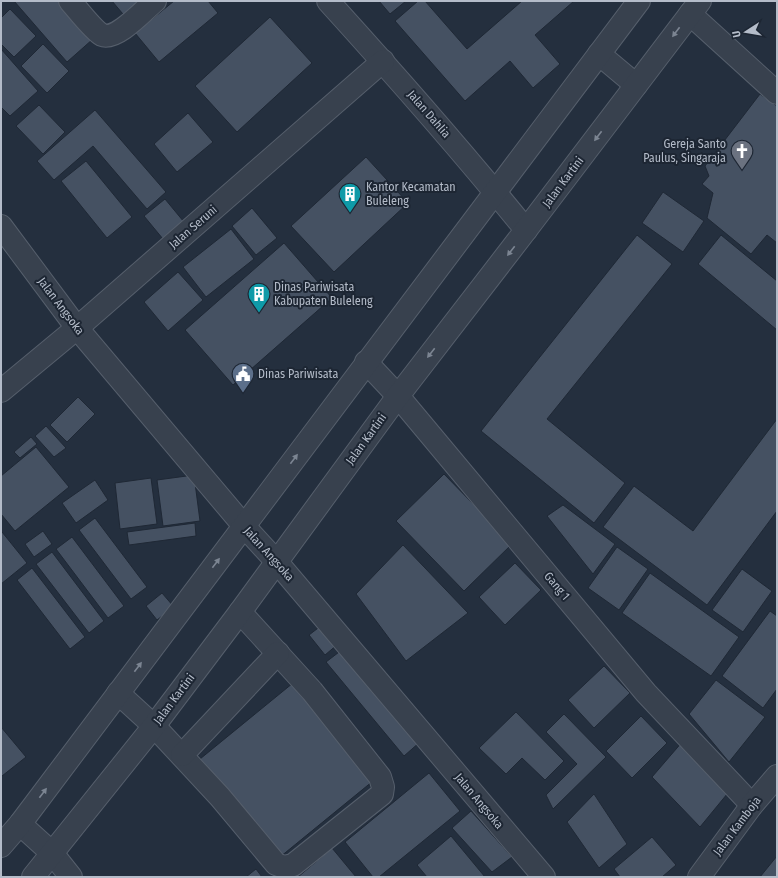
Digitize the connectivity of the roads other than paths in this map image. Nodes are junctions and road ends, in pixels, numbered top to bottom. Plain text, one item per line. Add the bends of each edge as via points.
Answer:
1 (70, 1) edge
2 (155, 1) edge
3 (328, 1) edge
4 (639, 1) edge
5 (695, 8) edge
6 (599, 54) junction
7 (383, 61) junction
8 (636, 85) junction
9 (777, 93) edge
10 (495, 191) junction
11 (1, 226) edge
12 (526, 230) junction
13 (77, 328) junction
14 (366, 362) junction
15 (1, 391) edge
16 (398, 396) junction
17 (244, 526) junction
18 (276, 561) junction
19 (240, 612) junction
20 (278, 653) junction
21 (118, 693) junction
22 (154, 726) junction
23 (182, 755) junction
24 (777, 776) edge
25 (752, 805) junction
26 (20, 824) junction
27 (1, 846) edge
28 (52, 853) junction
29 (33, 877) edge
30 (71, 877) edge
31 (544, 877) edge
32 (699, 877) edge

1 - 2 street via 101,35 109,36 119,32
3 - 7 street, Jalan Dahlia
4 - 6 street
5 -> 8 street, Jalan Kartini
5 - 9 street
6 - 8 street
6 - 10 street
7 - 10 street, Jalan Dahlia
7 - 13 street, Jalan Seruni
8 -> 12 street, Jalan Kartini
10 - 12 street, Jalan Dahlia
10 - 14 street
11 - 13 street, Jalan Angsoka
12 -> 16 street, Jalan Kartini
13 - 15 street, Jalan Seruni
13 - 17 street, Jalan Angsoka
14 - 16 street, Gang 1
17 -> 14 street
16 - 18 street, Jalan Kartini
16 - 25 street, Gang 1 via 646,693
17 - 18 street, Jalan Angsoka
21 -> 17 street
18 - 19 street, Jalan Kartini
18 - 31 street, Jalan Angsoka
19 - 20 street
19 - 22 street, Jalan Kartini
20 - 23 street
20 - 23 street via 380,776 382,794 293,864 284,867 276,864
21 - 22 street
26 -> 21 street
22 - 23 street
22 - 28 street, Jalan Kartini
24 - 25 street, Jalan Kamboja
25 - 32 street, Jalan Kamboja
26 - 27 street
26 - 28 street
28 - 29 street, Jalan Kartini
28 - 30 street

